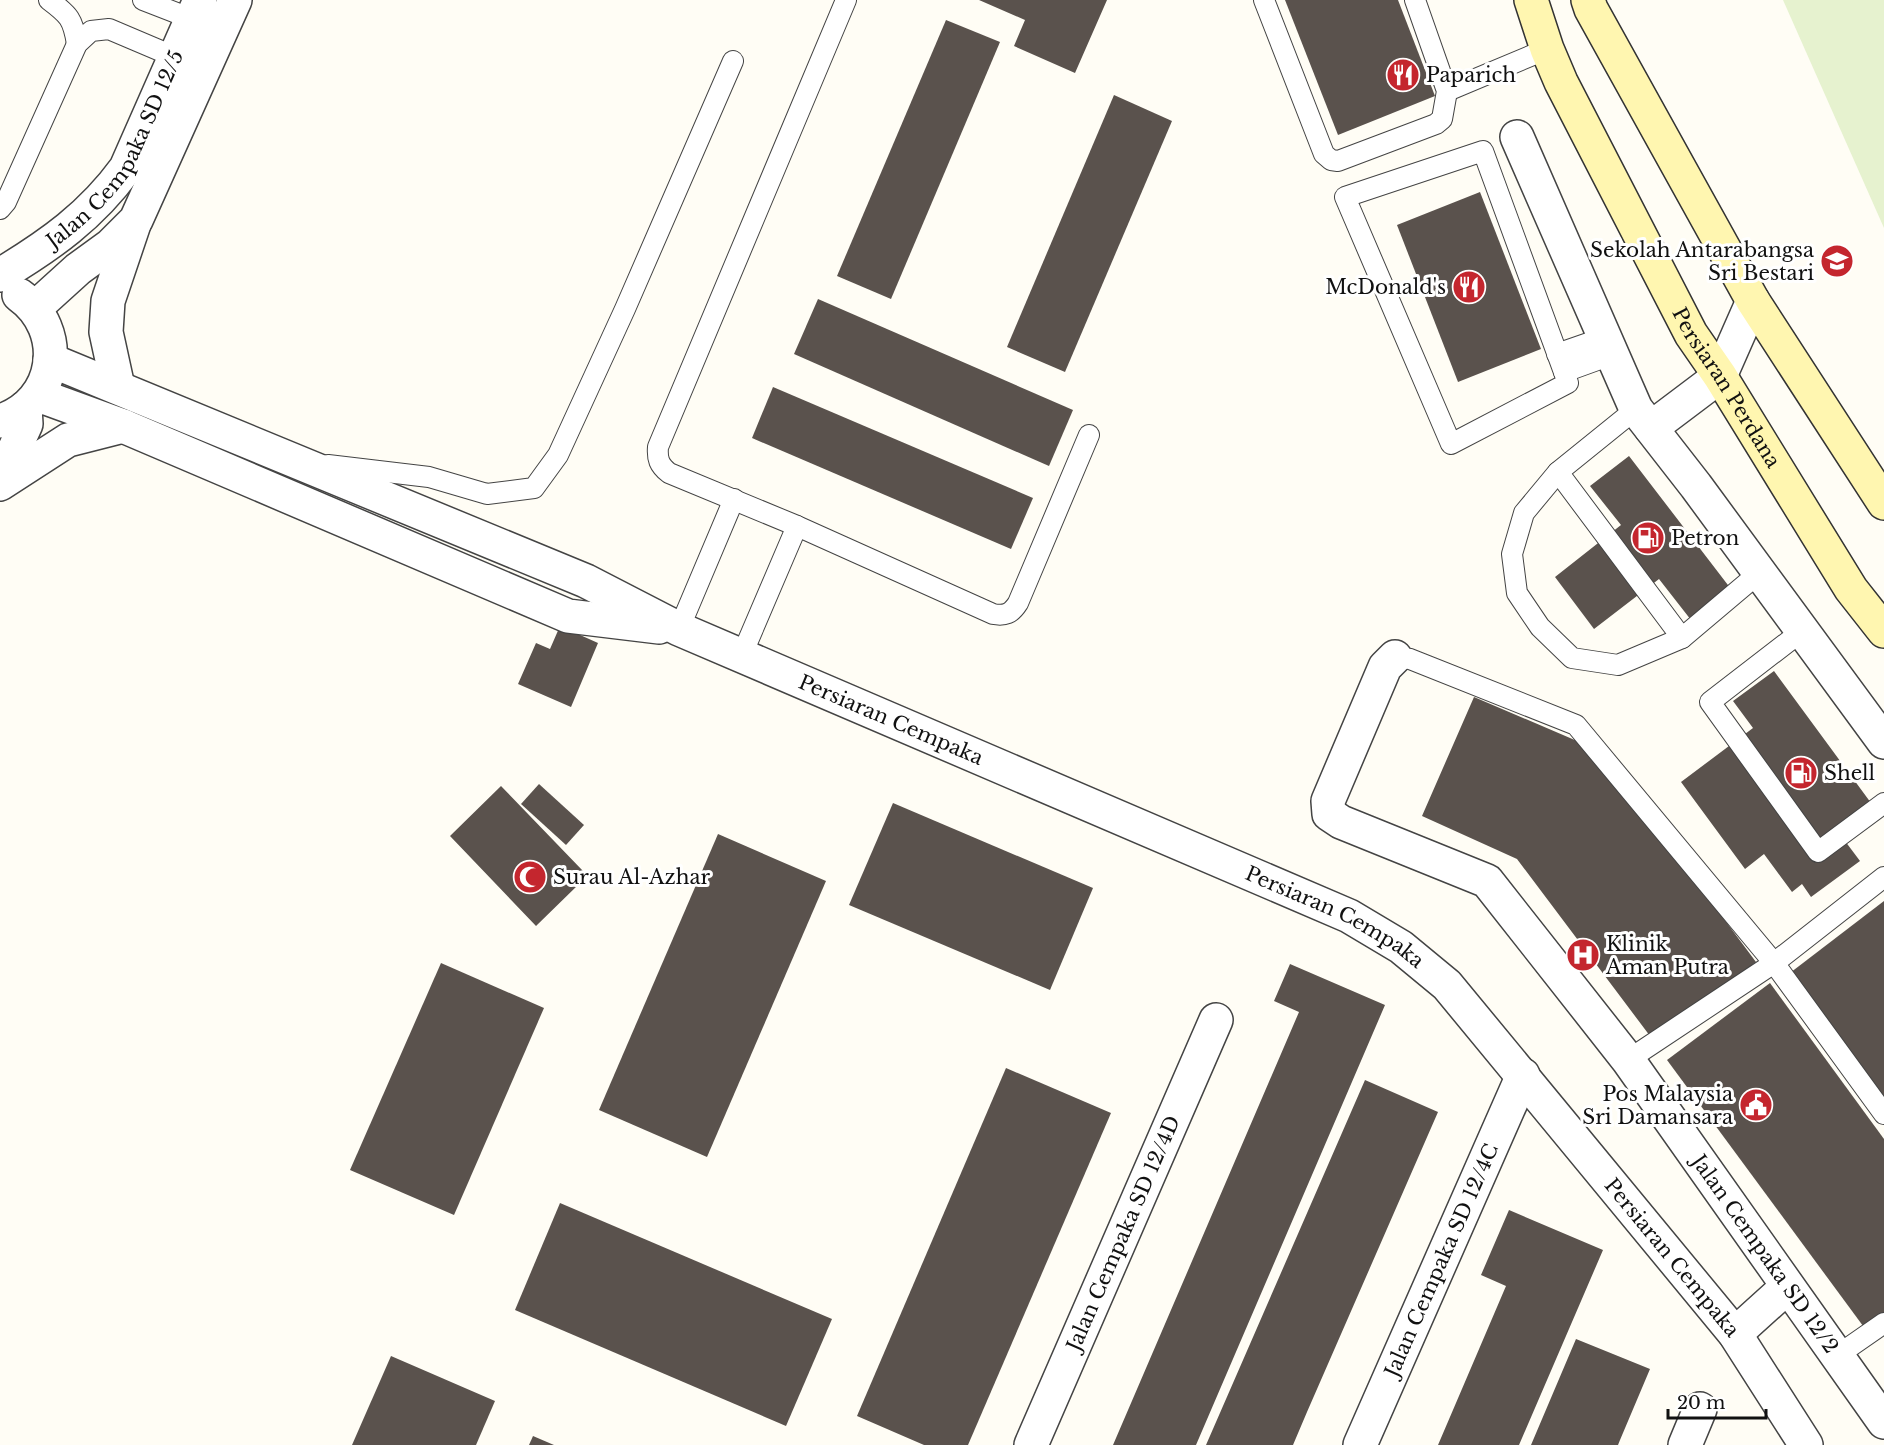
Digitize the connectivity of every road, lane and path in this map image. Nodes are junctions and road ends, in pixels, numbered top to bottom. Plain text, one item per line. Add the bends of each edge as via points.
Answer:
1 (49, 0) edge
2 (143, 0) edge
3 (235, 0) edge
4 (846, 0) edge
5 (1264, 0) edge
6 (1415, 0) edge
7 (1531, 0) edge
8 (1588, 0) edge
9 (196, 9) edge
10 (77, 44) junction
11 (1547, 49) junction
12 (175, 57) junction
13 (733, 61) dead end
14 (1447, 91) junction
15 (1516, 137) joint
16 (1483, 151) junction
17 (0, 209) edge
18 (136, 220) junction
19 (0, 275) edge
20 (0, 286) edge
21 (1753, 301) junction
22 (35, 308) junction
23 (1607, 346) junction
24 (51, 360) junction
25 (1561, 363) junction
26 (1720, 375) junction
27 (118, 387) junction
28 (21, 408) edge
29 (1643, 419) junction
30 (123, 426) junction
31 (1089, 435) dead end
32 (298, 461) junction
33 (1558, 472) junction
34 (0, 476) edge
35 (0, 484) edge
36 (734, 499) junction
37 (1884, 503) edge
38 (797, 526) junction
39 (1759, 573) junction
40 (679, 630) junction
41 (1802, 631) junction
42 (1884, 631) edge
43 (1682, 638) junction
44 (741, 657) junction
45 (1395, 657) joint
46 (1884, 742) edge
47 (1884, 803) edge
48 (1884, 877) edge
49 (1774, 963) junction
50 (1216, 1020) dead end
51 (1628, 1060) junction
52 (1523, 1075) junction
53 (1884, 1114) edge
54 (1787, 1287) junction
55 (1884, 1323) edge
56 (1735, 1334) junction
57 (1838, 1355) junction
58 (1700, 1409) dead end
59 (1884, 1422) edge
60 (1031, 1445) edge
61 (1360, 1445) edge
62 (1684, 1445) edge
63 (1806, 1445) edge

1 - 10 lane via 66,12
2 - 9 lane
3 - 18 street
4 - 36 lane via 658,447 657,457 669,473
5 - 14 lane via 1324,154 1331,160 1344,160 1436,124 1442,119
6 - 14 lane
7 - 11 main road, Persiaran Perdana
8 - 21 main road
9 - 12 street, Jalan Cempaka SD 12/5
10 - 12 lane via 91,31 109,29
10 - 17 lane
11 - 14 lane
11 - 26 main road, Persiaran Perdana via 1691,334
12 - 19 street, Jalan Cempaka SD 12/5 via 126,168 109,192 66,232
13 - 32 lane via 558,455 534,488 487,494 429,477
15 - 16 lane
15 - 23 street
16 - 25 lane
16 - 25 lane via 1344,197 1451,444 1568,383
18 - 22 street
18 - 27 street via 108,301 106,332
20 - 22 street
21 - 26 street
21 - 37 main road
22 - 24 street via 50,342
23 - 25 lane
23 - 29 street
24 - 27 street
24 - 28 street via 46,378
26 - 29 street
26 - 42 main road, Persiaran Perdana via 1851,589
27 - 32 street
28 - 30 street
28 - 34 street via 26,424
29 - 33 lane
29 - 39 street
30 - 35 street via 68,440
30 - 40 street via 568,616
31 - 38 lane via 1018,603 1013,612 1003,616
32 - 40 street via 586,581
33 - 43 lane
33 - 43 lane via 1524,513 1512,554 1516,593 1540,627 1572,658 1618,665
36 - 38 lane
36 - 40 lane
38 - 44 lane
39 - 41 street
39 - 43 lane
40 - 44 street, Persiaran Cempaka
41 - 46 street
41 - 47 lane via 1710,702 1818,852
44 - 52 street, Persiaran Cempaka via 1349,916 1401,947 1447,985
45 - 49 lane via 1410,659 1576,725
45 - 51 street, Jalan Cempaka SD 12/2 via 1385,667 1328,801 1329,814 1487,881
48 - 49 lane
49 - 51 lane
49 - 53 lane
50 - 60 street, Jalan Cempaka SD 12/4D
51 - 54 street, Jalan Cempaka SD 12/2
52 - 56 street, Persiaran Cempaka
52 - 61 street, Jalan Cempaka SD 12/4C
54 - 56 street
54 - 57 street, Jalan Cempaka SD 12/2
55 - 57 lane
56 - 63 street, Persiaran Cempaka
57 - 59 street, Jalan Cempaka SD 12/2
58 - 62 street

